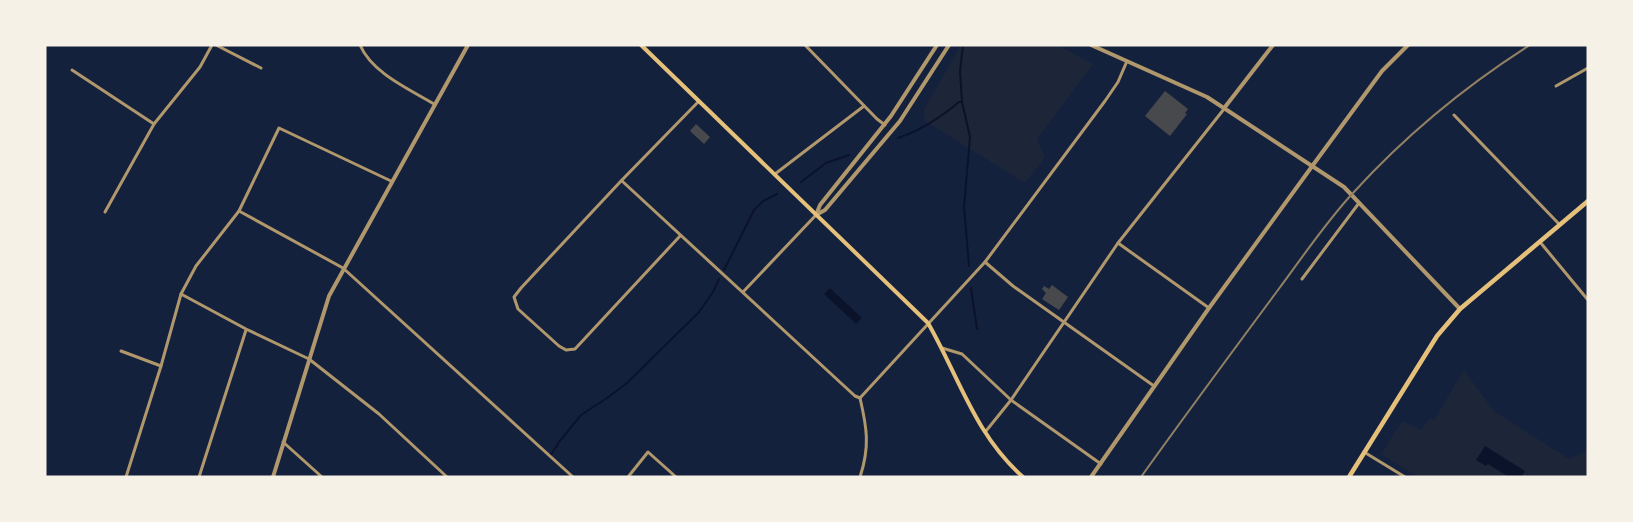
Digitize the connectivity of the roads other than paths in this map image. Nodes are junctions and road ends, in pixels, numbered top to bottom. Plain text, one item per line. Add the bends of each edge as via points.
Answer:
1 (212, 45) edge
2 (216, 45) edge
3 (360, 45) edge
4 (468, 45) edge
5 (641, 45) edge
6 (805, 45) edge
7 (937, 45) edge
8 (949, 45) edge
9 (1091, 45) edge
10 (1273, 45) edge
11 (1408, 45) edge
12 (1127, 61) junction
13 (261, 68) dead end
14 (1588, 68) edge
15 (72, 70) dead end
16 (1556, 86) dead end
17 (699, 101) junction
18 (434, 104) junction
19 (864, 106) junction
20 (1225, 107) junction
21 (1454, 115) dead end
22 (154, 124) junction
23 (885, 125) junction
24 (1312, 165) junction
25 (775, 174) junction
26 (391, 181) junction
27 (621, 181) junction
28 (1588, 201) edge
29 (1359, 203) junction
30 (238, 211) junction
31 (105, 212) dead end
32 (816, 215) junction
33 (1559, 224) junction
34 (680, 236) junction
35 (1540, 242) junction
36 (1118, 243) junction
37 (985, 262) junction
38 (343, 268) junction
39 (1302, 279) dead end
40 (743, 292) junction
41 (182, 294) junction
42 (1588, 300) edge
43 (1209, 308) junction
44 (1460, 309) junction
45 (1064, 322) junction
46 (928, 323) junction
47 (246, 329) junction
48 (942, 348) junction
49 (121, 351) dead end
50 (309, 359) junction
51 (162, 366) junction
52 (1154, 386) junction
53 (860, 398) junction
54 (1011, 400) junction
55 (984, 434) junction
56 (283, 442) junction
57 (1364, 452) junction
58 (1101, 464) junction
59 (126, 477) edge
60 (200, 477) edge
61 (273, 477) edge
62 (322, 477) edge
63 (447, 477) edge
64 (573, 477) edge
65 (628, 477) edge
66 (676, 477) edge
67 (860, 477) edge
68 (1023, 477) edge
69 (1091, 477) edge
70 (1349, 477) edge
71 (1405, 477) edge

1 - 22 street via 200,67
2 - 13 street
3 - 18 street via 364,55 390,78
4 - 18 street
5 - 17 main road
6 - 19 street
7 - 23 street
8 - 32 street via 900,121 825,210
9 - 12 street
10 - 20 street
11 - 24 street via 1383,71
12 - 20 street
12 - 37 street via 1105,102
14 - 16 street
15 - 22 street
17 - 25 main road
17 - 27 street
18 - 26 street
19 - 23 street
19 - 25 street
20 - 24 street
20 - 36 street
21 - 33 street
22 - 31 street
23 - 32 street via 820,204
24 - 29 street via 1344,187
24 - 43 street
25 - 32 main road
26 - 30 street via 279,128
26 - 38 street
27 - 34 street
27 - 34 street via 521,288 514,297 518,309 559,346 575,349
28 - 33 main road
29 - 39 street
29 - 44 street
30 - 38 street
30 - 41 street via 196,266
32 - 40 street
32 - 46 main road
33 - 35 main road
34 - 40 street
35 - 42 street
35 - 44 main road
36 - 43 street
36 - 45 street
37 - 45 street
37 - 46 street
38 - 50 street via 324,308
38 - 64 street
40 - 53 street
41 - 47 street
41 - 51 street
43 - 52 street
44 - 57 main road via 1437,336
45 - 52 street
45 - 54 street
46 - 48 main road
46 - 53 street
47 - 50 street
47 - 60 street
48 - 54 street via 962,354
48 - 55 main road
49 - 51 street
50 - 56 street
50 - 63 street via 379,414
51 - 59 street
52 - 58 street
53 - 67 street via 867,442
54 - 55 street
54 - 58 street
55 - 68 main road
56 - 61 street
56 - 62 street
57 - 70 main road
57 - 71 street
58 - 69 street
65 - 66 street via 648,452

